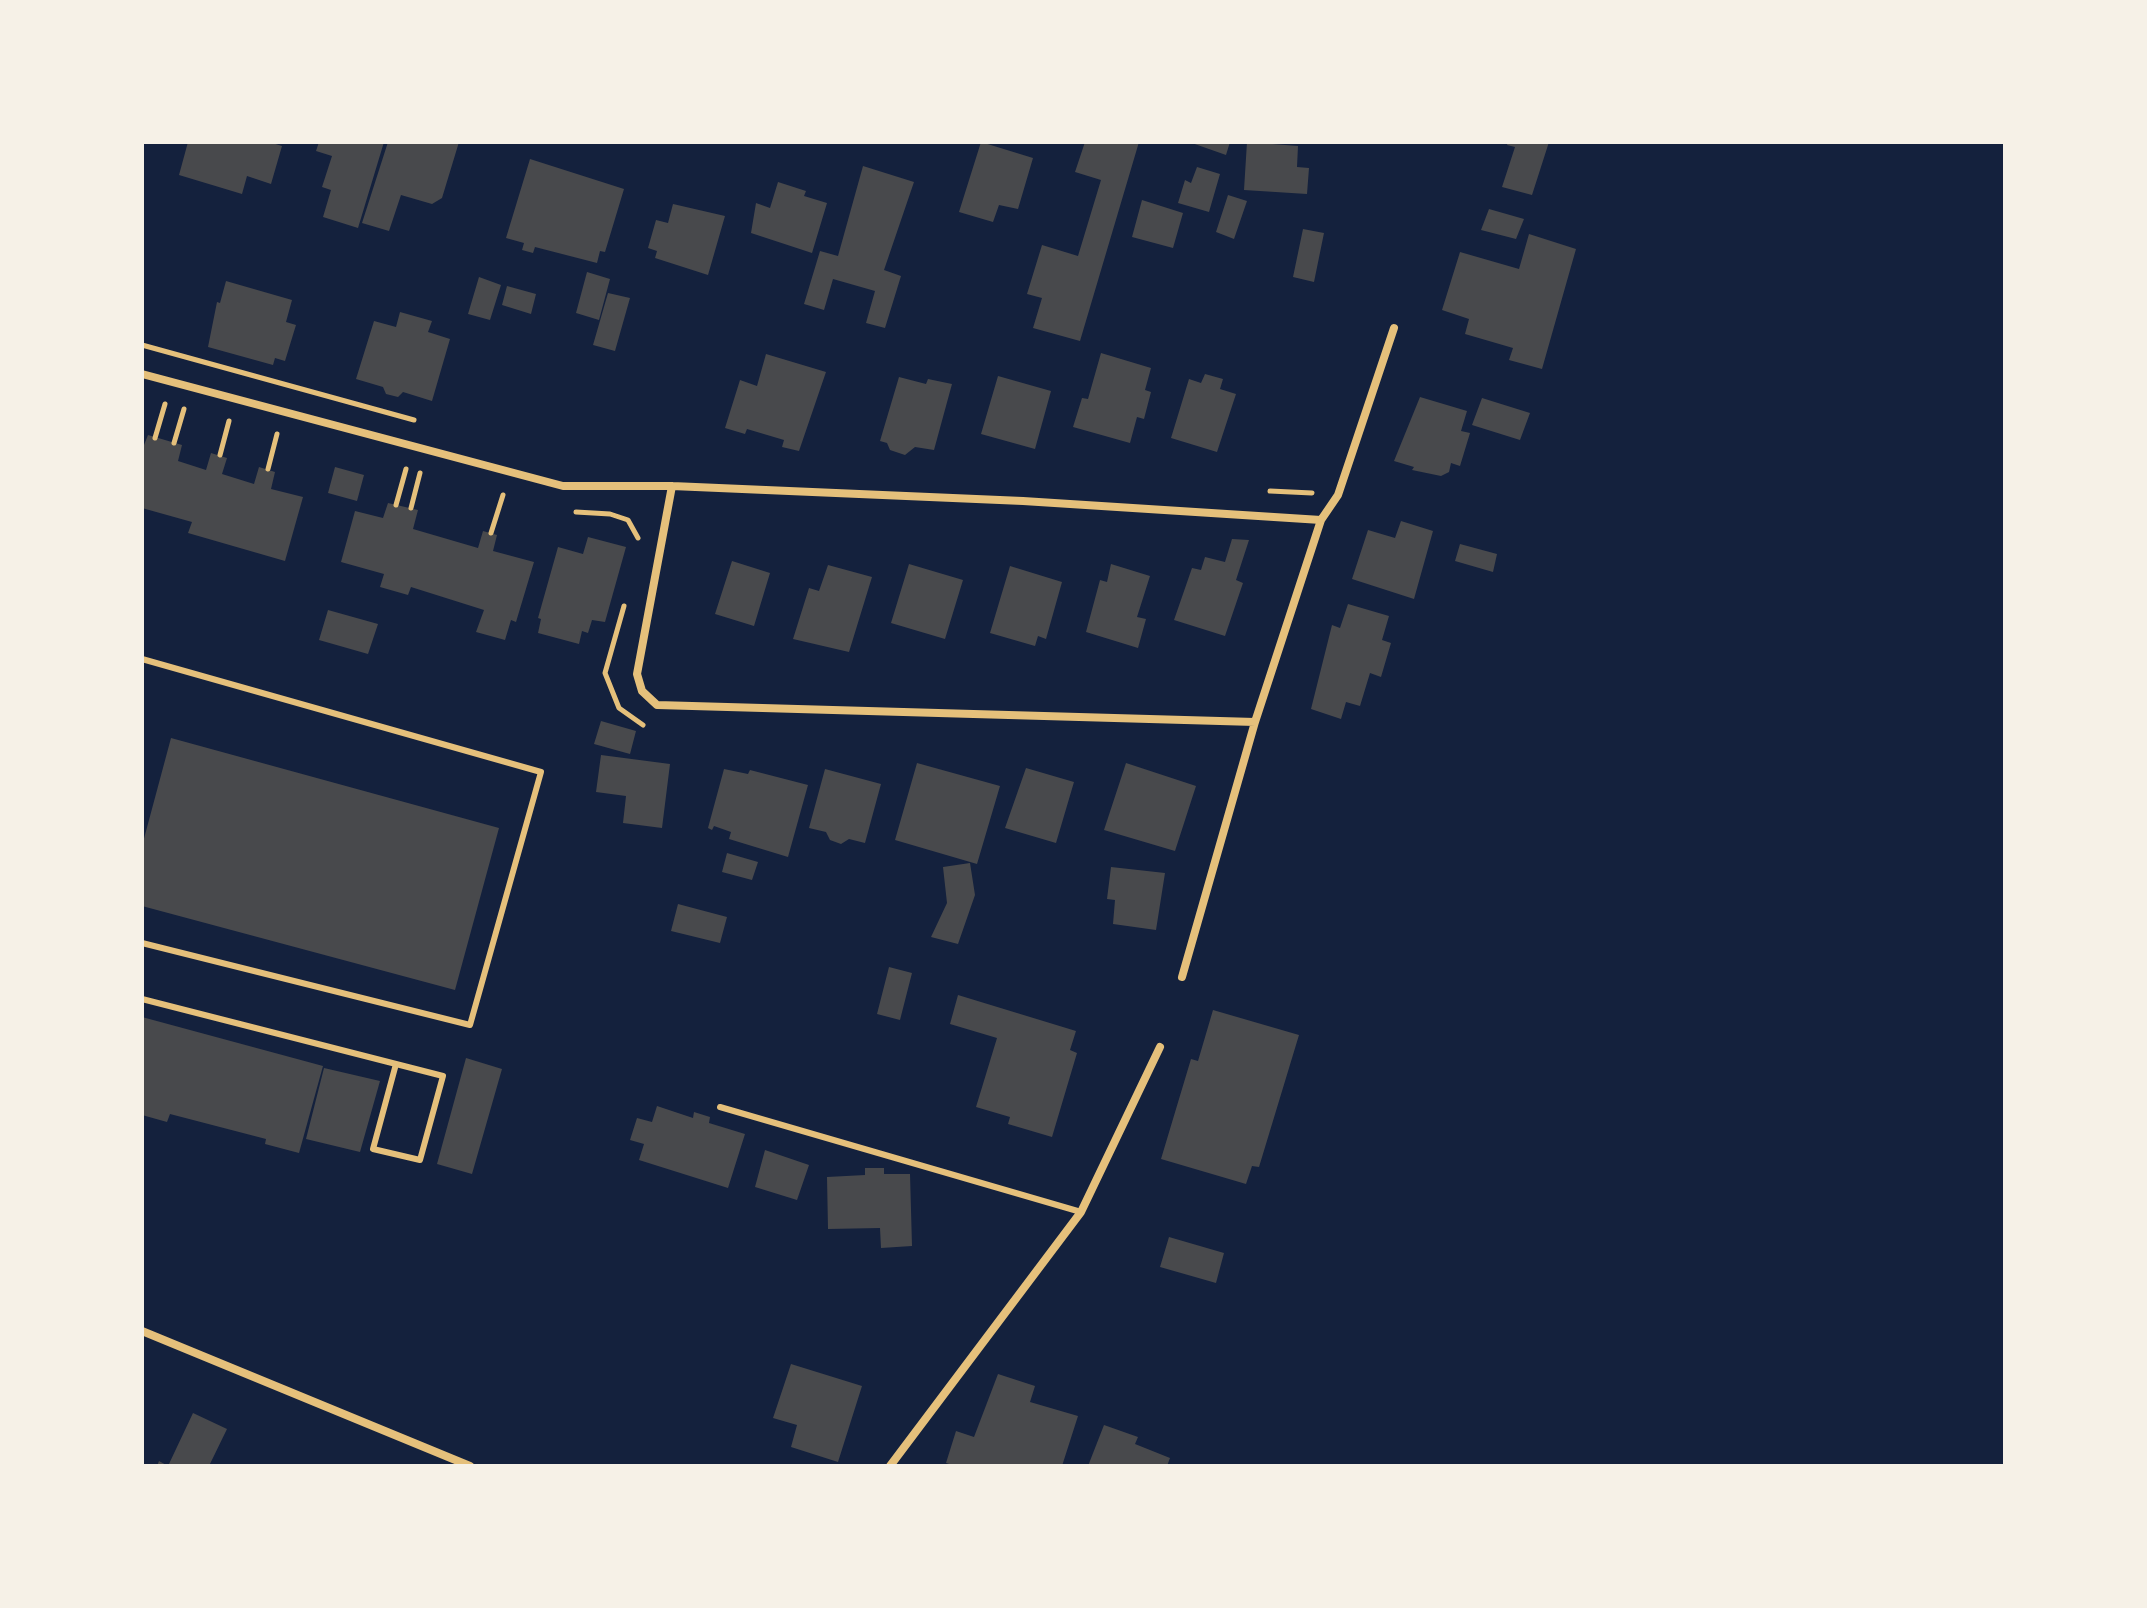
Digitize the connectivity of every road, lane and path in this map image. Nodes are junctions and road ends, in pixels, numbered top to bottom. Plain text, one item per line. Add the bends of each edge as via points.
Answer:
1 (1394, 328) dead end
2 (142, 345) edge
3 (142, 374) edge
4 (165, 404) dead end
5 (184, 409) dead end
6 (229, 421) dead end
7 (430, 424) dead end
8 (277, 434) dead end
9 (155, 438) dead end
10 (174, 443) dead end
11 (220, 455) dead end
12 (268, 469) dead end
13 (406, 469) dead end
14 (420, 473) dead end
15 (672, 486) junction
16 (1265, 491) dead end
17 (1313, 493) dead end
18 (503, 495) dead end
19 (396, 505) dead end
20 (411, 508) dead end
21 (1321, 520) junction
22 (491, 533) dead end
23 (142, 659) edge
24 (1255, 722) junction
25 (142, 943) edge
26 (1182, 977) dead end
27 (142, 999) edge
28 (1160, 1047) dead end
29 (396, 1064) junction
30 (720, 1107) dead end
31 (1081, 1212) junction
32 (142, 1331) edge
33 (470, 1466) edge
34 (890, 1466) edge

1 - 21 street via 1338,495
2 - 7 path
3 - 15 street via 563,486
4 - 9 path
5 - 10 path
6 - 11 path
8 - 12 path
13 - 19 path
14 - 20 path
15 - 21 street
15 - 24 street via 637,674 642,691 657,705
16 - 17 path
18 - 22 path
21 - 24 street
23 - 25 lane via 541,772 470,1025
24 - 26 street
27 - 29 lane
28 - 31 street
29 - 29 lane via 443,1076 420,1160 373,1149
30 - 31 lane
31 - 34 street
32 - 33 street

